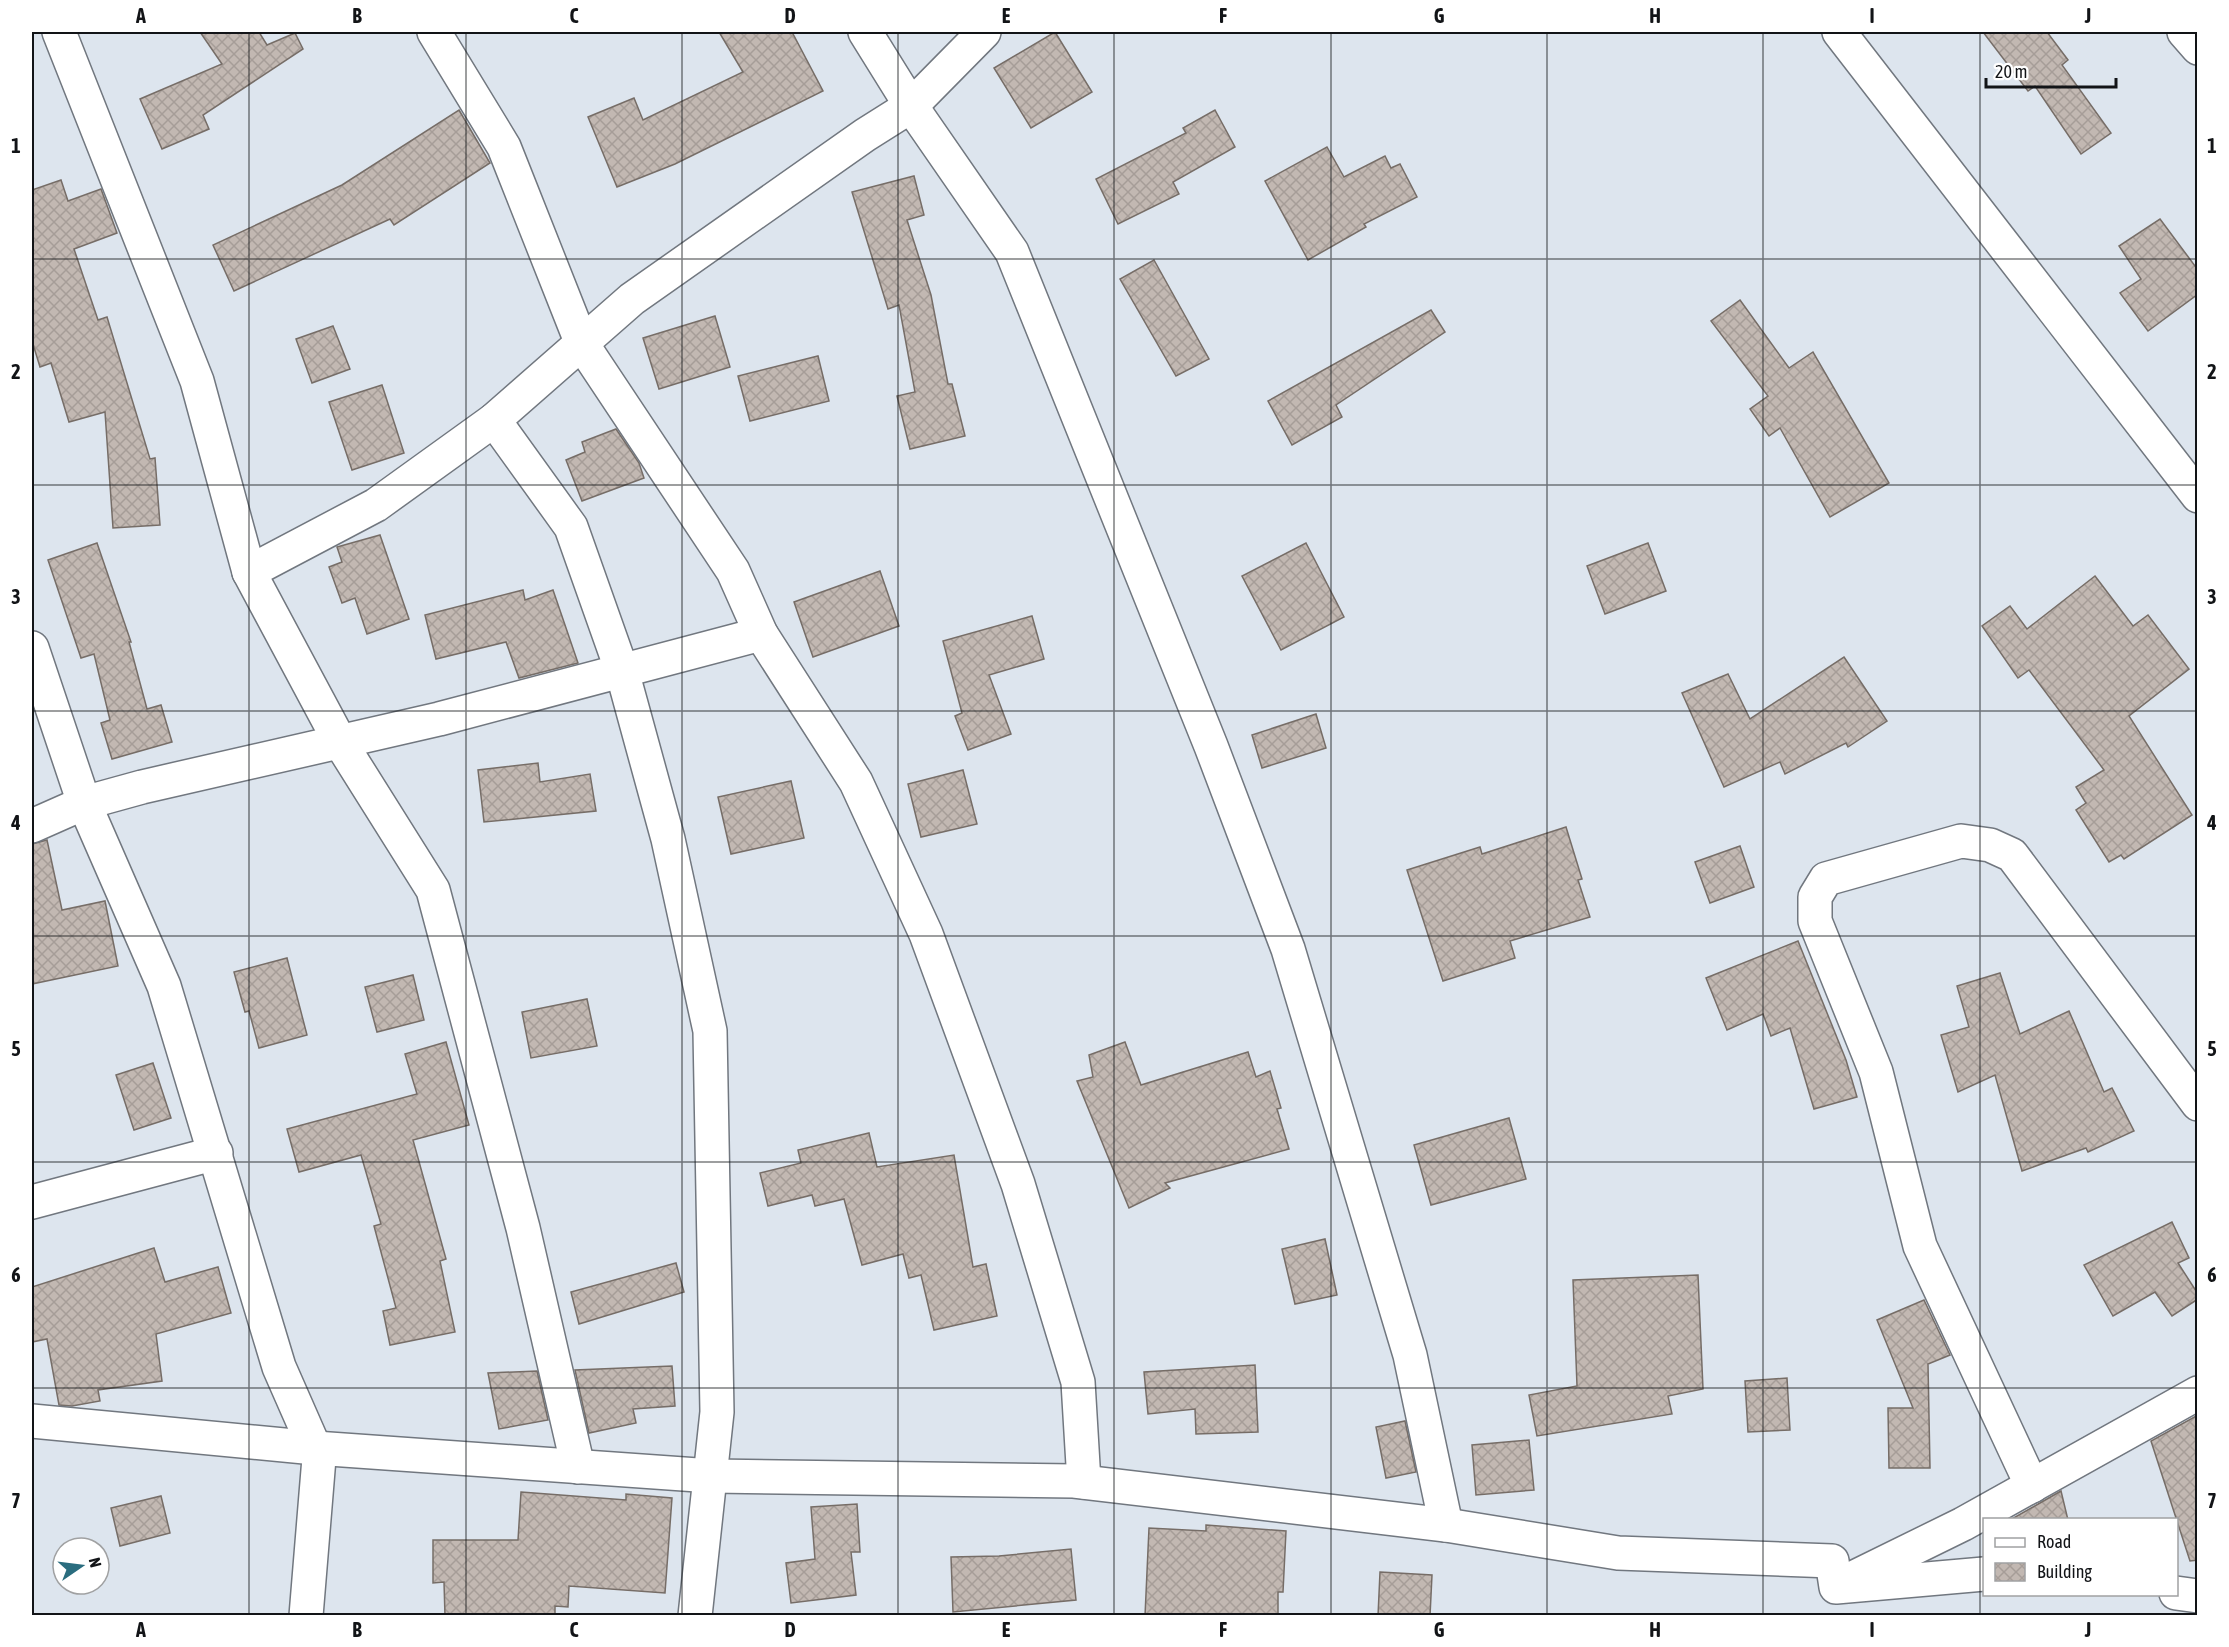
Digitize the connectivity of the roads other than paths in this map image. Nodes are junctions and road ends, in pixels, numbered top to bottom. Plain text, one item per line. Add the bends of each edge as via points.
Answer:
1 (59, 32) edge
2 (434, 32) edge
3 (865, 32) edge
4 (984, 32) edge
5 (1839, 32) edge
6 (2184, 32) edge
7 (2198, 48) edge
8 (911, 106) junction
9 (582, 344) junction
10 (494, 420) junction
11 (2198, 496) edge
12 (249, 572) junction
13 (761, 634) junction
14 (32, 648) edge
15 (622, 671) junction
16 (340, 742) junction
17 (84, 803) junction
18 (32, 826) edge
19 (2198, 1104) edge
20 (216, 1153) junction
21 (32, 1202) edge
22 (2198, 1392) edge
23 (32, 1421) edge
24 (315, 1448) junction
25 (578, 1467) junction
26 (712, 1476) junction
27 (1084, 1482) junction
28 (2032, 1486) junction
29 (1446, 1525) junction
30 (1983, 1574) edge
31 (1836, 1587) junction
32 (2178, 1593) edge
33 (2198, 1596) edge
34 (306, 1616) edge
35 (695, 1616) edge

1 - 12 street via 197,381
2 - 9 street via 504,147
3 - 8 street
4 - 8 street
5 - 11 street
6 - 7 street
8 - 9 street via 632,299
8 - 29 street via 1012,252 1288,949 1410,1355
9 - 10 street
9 - 13 street via 733,571
10 - 12 street via 376,505
10 - 15 street via 571,526
12 - 16 street
13 - 15 street
13 - 27 street via 856,782 926,934 1018,1184 1078,1382
14 - 17 street
15 - 16 street
15 - 26 street via 668,839 710,1031 717,1412
16 - 17 street
16 - 25 street via 433,890 523,1228
17 - 18 street
17 - 20 street via 164,986
19 - 28 street via 2012,855 1990,845 1961,841 1826,879 1815,897 1815,921 1876,1072 1920,1246
20 - 21 street
20 - 24 street via 279,1367
22 - 28 street
23 - 24 street
24 - 25 street
24 - 34 street via 319,1458
25 - 26 street
26 - 27 street
26 - 35 street
27 - 29 street
28 - 31 street
29 - 31 street via 1618,1553 1832,1560
30 - 31 street
32 - 33 street

